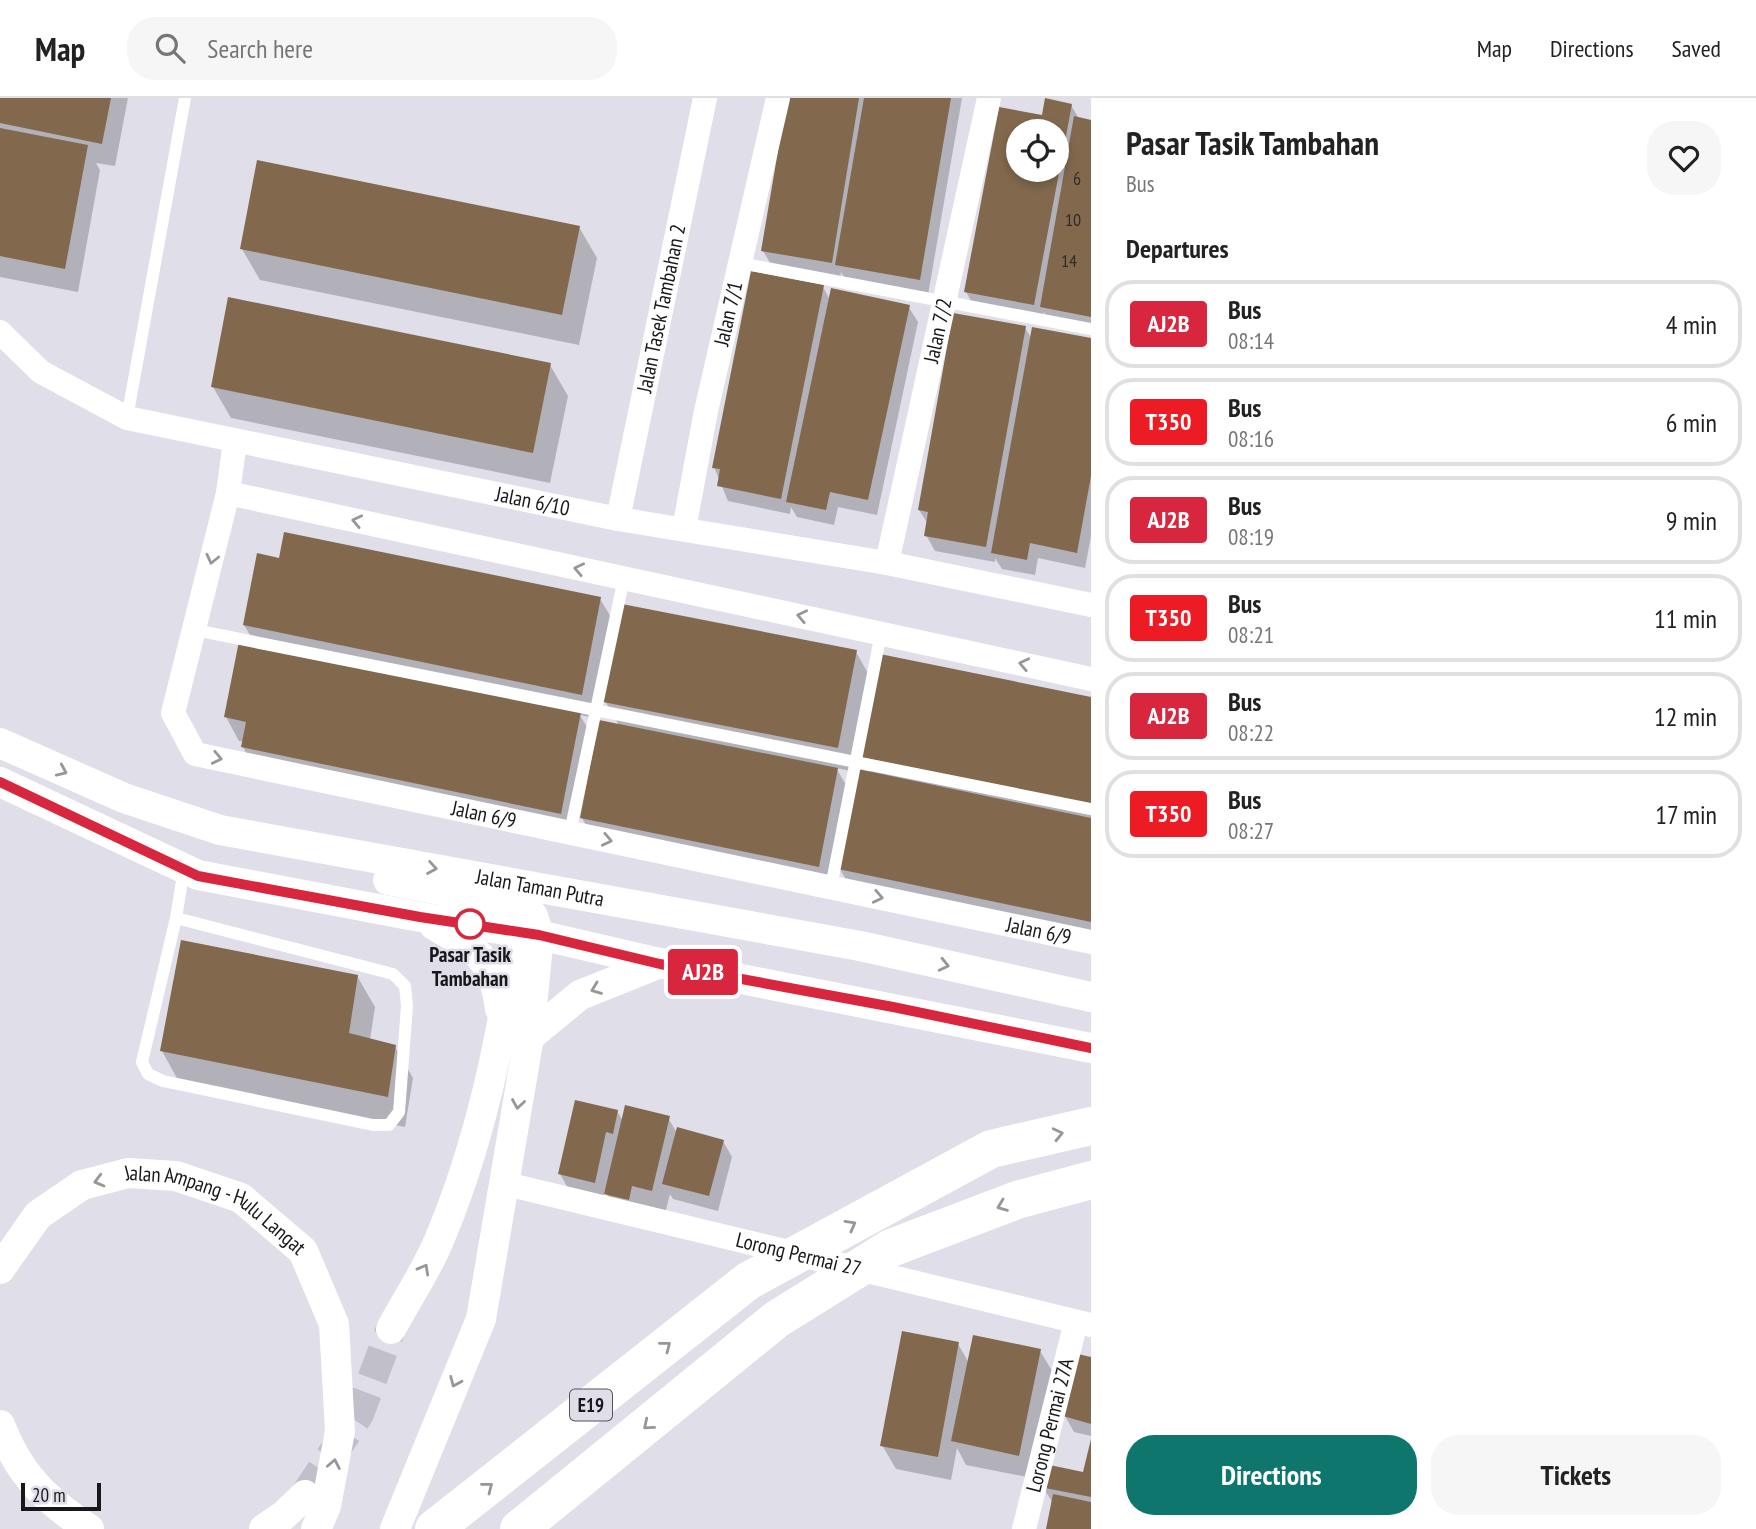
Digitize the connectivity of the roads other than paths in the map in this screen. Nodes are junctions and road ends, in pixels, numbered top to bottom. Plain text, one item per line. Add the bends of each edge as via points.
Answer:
1 (185, 98) edge
2 (705, 98) edge
3 (778, 98) edge
4 (989, 98) edge
5 (740, 263) junction
6 (945, 302) junction
7 (1091, 329) edge
8 (0, 332) edge
9 (127, 418) junction
10 (235, 441) junction
11 (228, 493) junction
12 (618, 519) junction
13 (684, 529) junction
14 (887, 563) junction
15 (624, 578) junction
16 (1091, 605) edge
17 (195, 630) junction
18 (881, 633) junction
19 (1091, 679) edge
20 (596, 709) junction
21 (0, 743) edge
22 (855, 762) junction
23 (0, 782) edge
24 (1091, 809) edge
25 (220, 830) junction
26 (570, 832) junction
27 (184, 869) junction
28 (831, 887) junction
29 (420, 917) junction
30 (176, 918) junction
31 (529, 927) junction
32 (1091, 942) edge
33 (860, 946) junction
34 (660, 964) junction
35 (1091, 995) edge
36 (516, 1034) junction
37 (1091, 1048) edge
38 (1091, 1126) edge
39 (1091, 1180) edge
40 (506, 1184) junction
41 (0, 1269) edge
42 (1083, 1324) edge
43 (391, 1329) tunnel mouth
44 (0, 1425) edge
45 (305, 1495) tunnel mouth
46 (89, 1529) edge
47 (264, 1529) edge
48 (316, 1529) edge
49 (395, 1529) edge
50 (434, 1529) edge
51 (519, 1529) edge
52 (1024, 1529) edge

1 - 9 lane
2 - 12 street, Jalan Tasek Tambahan 2
3 - 5 street, Jalan 7/1
4 - 6 street, Jalan 7/2
5 - 6 lane
5 - 13 street, Jalan 7/1
6 - 7 lane
6 - 14 street, Jalan 7/2
8 - 9 street, Jalan 6/10 via 41,372
9 - 10 street, Jalan 6/10
10 - 11 street, Jalan 6/9
10 - 12 street, Jalan 6/10
15 -> 11 street
11 -> 17 street, Jalan 6/9
12 - 13 street, Jalan 6/10
13 - 14 street, Jalan 6/10
14 - 16 street, Jalan 6/10
18 -> 15 street
15 - 20 lane
17 - 20 lane
17 -> 26 street, Jalan 6/9 via 173,713 195,754
19 -> 18 street
18 - 22 lane
20 - 22 lane
20 - 26 lane
21 -> 25 street, Jalan Taman Putra via 124,798
22 - 24 lane
22 - 28 lane
23 - 27 street
25 - 31 street via 370,877 501,903
25 -> 33 street, Jalan Taman Putra
26 -> 28 street, Jalan 6/9
27 - 29 street via 198,876
27 - 30 lane
28 -> 32 street, Jalan 6/9
29 - 31 street
29 - 36 street via 476,950 496,981
30 - 30 lane via 393,974 405,986 407,1006 399,1112 388,1125 163,1081 148,1074 142,1062
31 - 33 street via 575,911 801,956
31 - 34 street
31 - 36 street
33 -> 35 street, Jalan Taman Putra
34 -> 36 street via 580,995
34 - 37 street
36 -> 40 street
43 -> 36 street via 441,1233
50 -> 38 highway, E19 via 748,1281 991,1149
39 -> 51 highway, E19 via 1017,1200 891,1248 777,1319
40 - 42 street, Lorong Permai 27
40 -> 49 street via 481,1319
48 -> 41 street, Jalan Ampang - Hulu Langat via 326,1506 340,1431 334,1324 303,1251 241,1198 176,1176 128,1173 82,1185 38,1216
42 - 52 street, Lorong Permai 27A
44 - 46 street via 9,1451 49,1502
45 - 47 street

